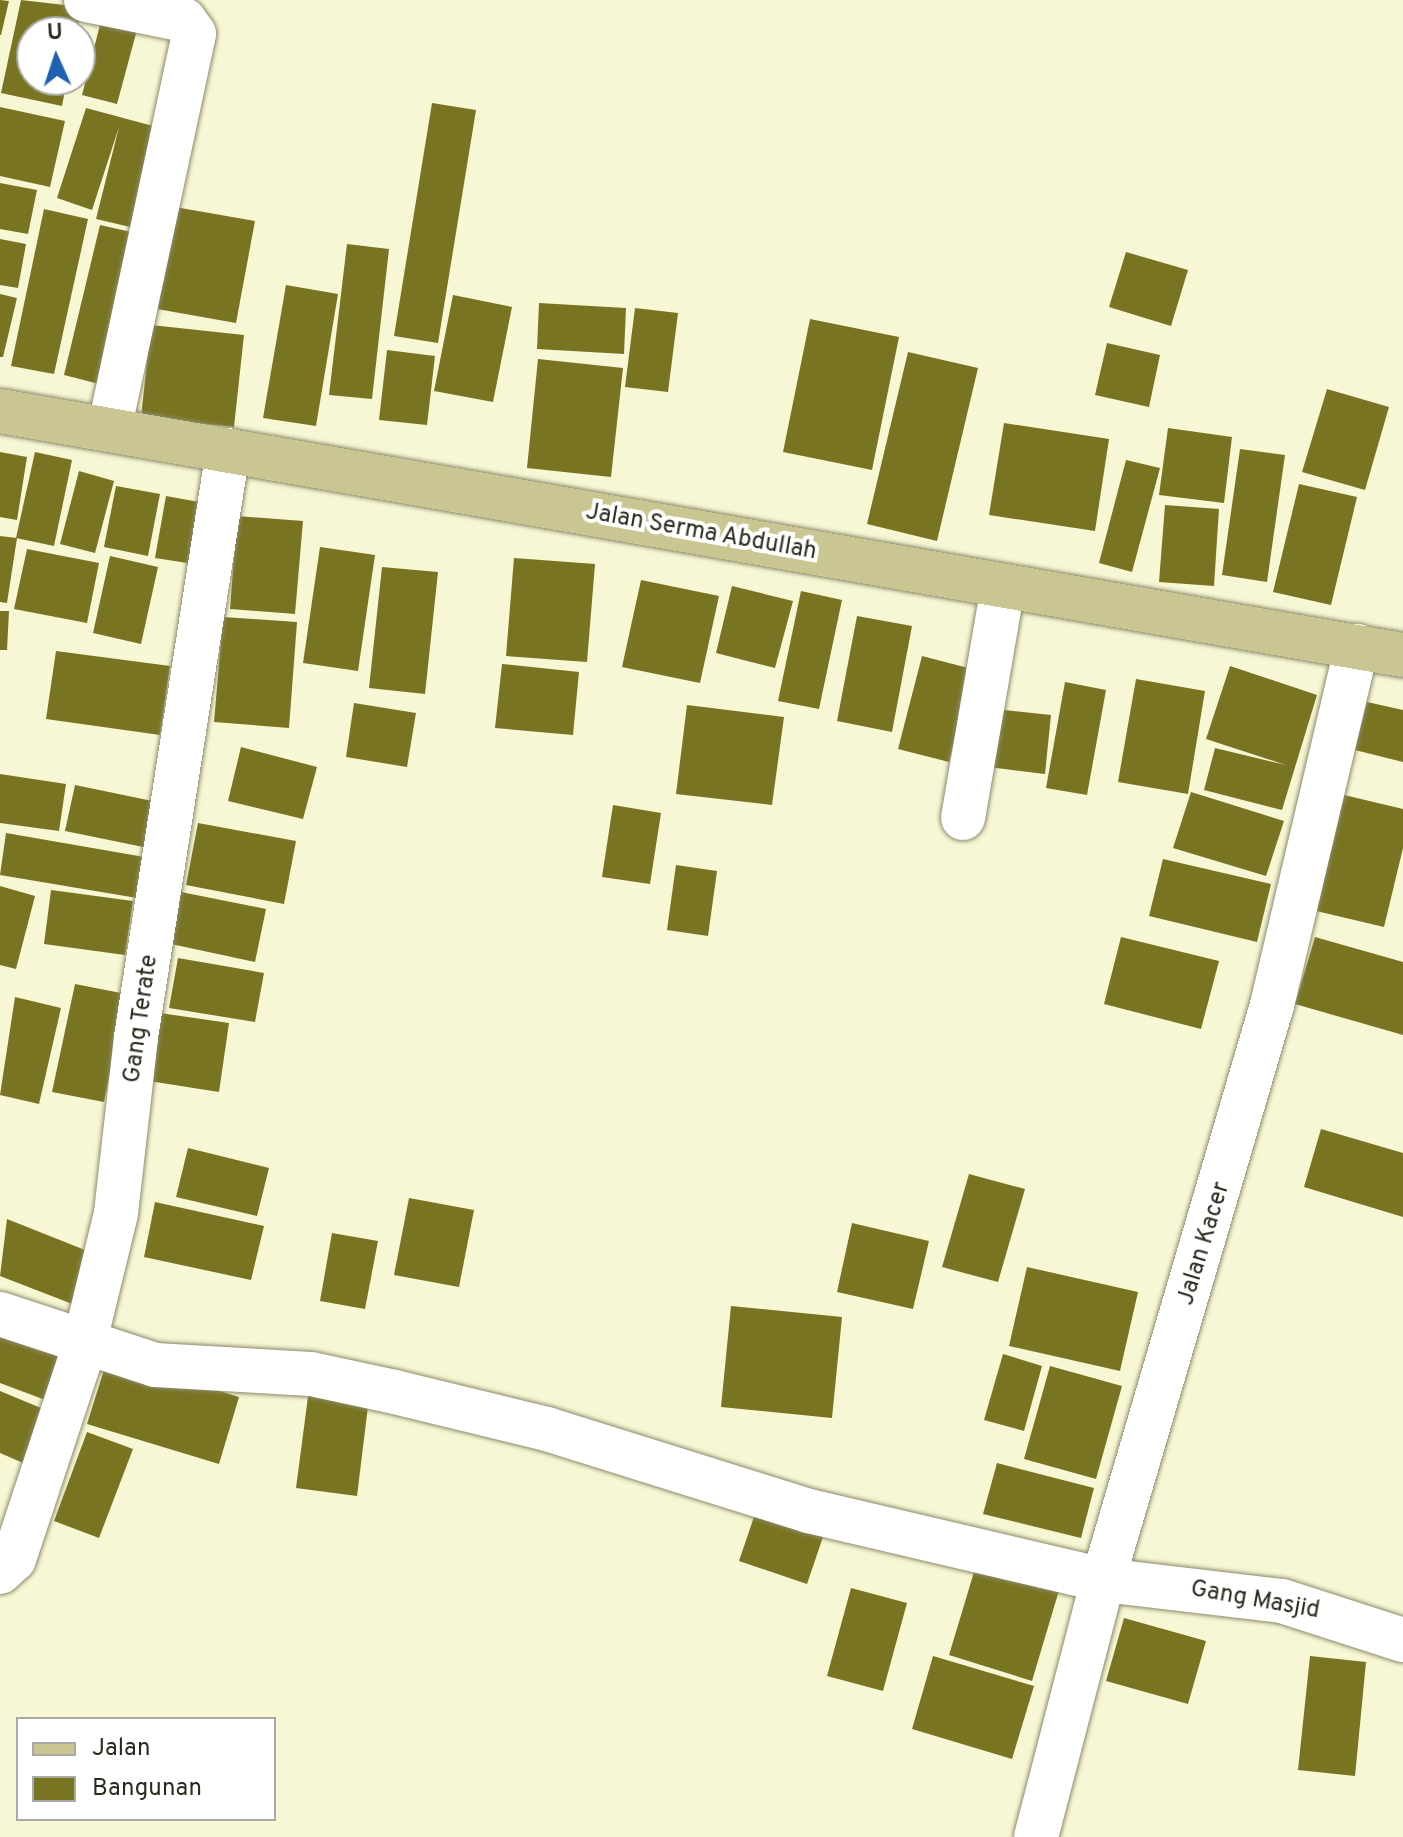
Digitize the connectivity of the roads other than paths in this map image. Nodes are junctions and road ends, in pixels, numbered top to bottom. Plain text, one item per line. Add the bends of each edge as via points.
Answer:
1 (86, 0) edge
2 (0, 411) edge
3 (109, 430) junction
4 (228, 450) junction
5 (1003, 586) junction
6 (1357, 646) junction
7 (1403, 655) edge
8 (963, 818) dead end
9 (0, 1314) edge
10 (84, 1340) junction
11 (0, 1572) edge
12 (1103, 1580) junction
13 (1403, 1640) edge
14 (1036, 1837) edge

1 - 3 street via 184,20 194,34
2 - 3 main road, Jalan Serma Abdullah
3 - 4 main road, Jalan Serma Abdullah
4 - 5 main road, Jalan Serma Abdullah
4 - 10 street, Gang Terate via 136,1037 127,1156
5 - 6 main road, Jalan Serma Abdullah
5 - 8 street
6 - 7 main road, Jalan Serma Abdullah
6 - 12 street, Jalan Kacer via 1249,1092
9 - 10 street, Gang Masjid
10 - 11 street, Gang Terate via 14,1559
10 - 12 street, Gang Masjid via 182,1369 311,1374 395,1392 547,1429 809,1511
12 - 13 street, Gang Masjid via 1282,1601
12 - 14 street, Jalan Kacer

